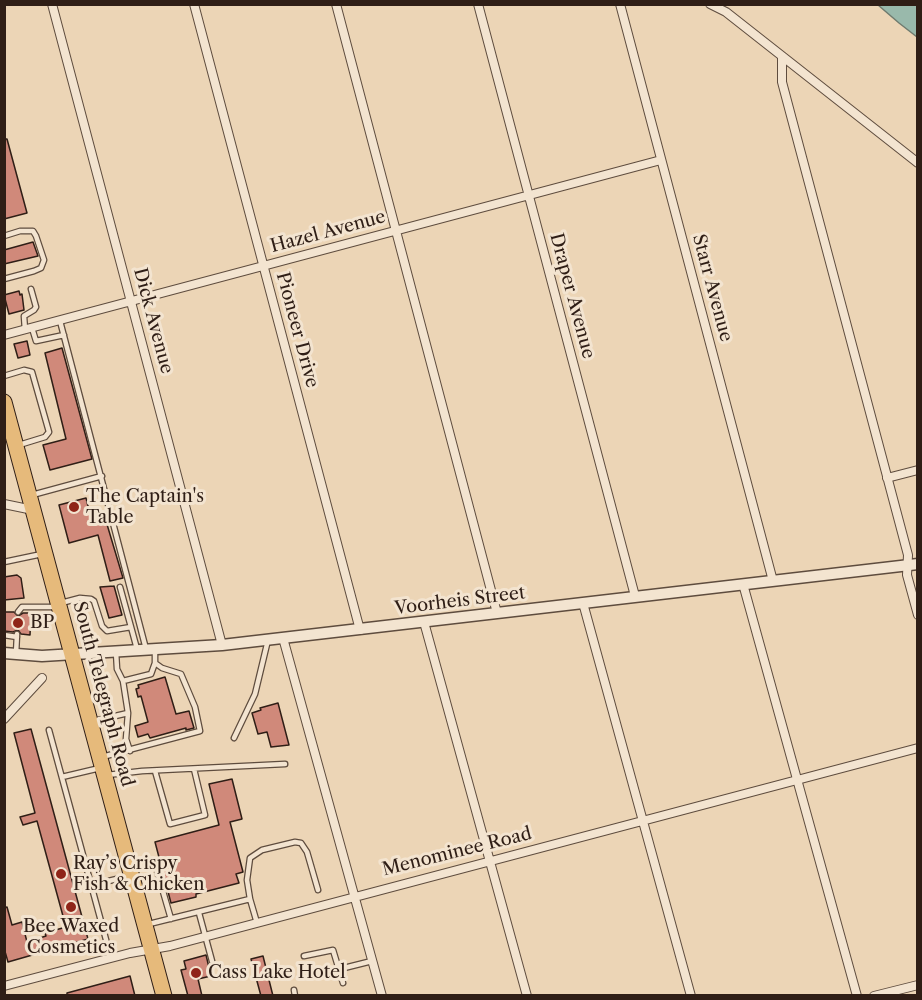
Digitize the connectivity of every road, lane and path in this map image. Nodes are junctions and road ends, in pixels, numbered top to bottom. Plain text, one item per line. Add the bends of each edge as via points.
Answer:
1 (52, 4) edge
2 (194, 4) edge
3 (336, 4) edge
4 (478, 4) edge
5 (620, 4) edge
6 (710, 4) edge
7 (782, 57) junction
8 (661, 160) junction
9 (918, 163) edge
10 (528, 196) junction
11 (396, 231) junction
12 (4, 236) edge
13 (263, 266) junction
14 (4, 279) edge
15 (30, 289) dead end
16 (131, 302) junction
17 (60, 321) junction
18 (29, 329) junction
19 (4, 335) edge
20 (64, 335) junction
21 (4, 376) edge
22 (4, 402) edge
23 (7, 422) edge
24 (16, 446) junction
25 (918, 471) edge
26 (102, 476) junction
27 (887, 478) junction
28 (31, 503) junction
29 (4, 504) edge
30 (45, 553) junction
31 (4, 562) edge
32 (912, 564) edge
33 (773, 580) junction
34 (743, 584) junction
35 (120, 587) dead end
36 (635, 596) junction
37 (584, 603) junction
38 (59, 605) junction
39 (18, 612) dead end
40 (497, 613) junction
41 (918, 615) edge
42 (424, 622) junction
43 (131, 627) junction
44 (360, 630) junction
45 (4, 635) edge
46 (283, 638) junction
47 (268, 640) junction
48 (222, 645) junction
49 (146, 649) junction
50 (116, 651) junction
51 (10, 654) edge
52 (72, 654) junction
53 (155, 663) junction
54 (42, 678) dead end
55 (123, 681) junction
56 (128, 713) junction
57 (4, 719) edge
58 (90, 722) junction
59 (49, 730) dead end
60 (234, 738) dead end
61 (918, 748) edge
62 (130, 751) junction
63 (285, 764) dead end
64 (102, 767) junction
65 (194, 769) junction
66 (155, 771) junction
67 (62, 777) junction
68 (798, 779) junction
69 (642, 820) junction
70 (489, 861) junction
71 (129, 868) junction
72 (92, 885) junction
73 (318, 890) dead end
74 (355, 896) junction
75 (250, 899) junction
76 (200, 913) junction
77 (171, 919) junction
78 (257, 923) junction
79 (145, 925) junction
80 (206, 936) junction
81 (151, 949) junction
82 (304, 956) dead end
83 (111, 958) junction
84 (372, 961) junction
85 (212, 962) dead end
86 (340, 969) junction
87 (343, 982) dead end
88 (918, 985) edge
89 (4, 986) edge
90 (164, 996) edge
91 (382, 996) edge
92 (527, 996) edge
93 (691, 996) edge
94 (857, 996) edge
95 (874, 996) edge

1 - 16 street, Dick Avenue
2 - 13 street, Pioneer Drive
3 - 11 street
4 - 10 street, Draper Avenue
5 - 8 street, Starr Avenue
6 - 7 street
7 - 9 street
7 - 27 street via 783,82
8 - 10 street, Hazel Avenue
8 - 33 street, Starr Avenue
10 - 11 street, Hazel Avenue
10 - 36 street, Draper Avenue
11 - 13 street, Hazel Avenue
11 - 40 street
12 - 14 lane via 33,231 44,260 34,271
13 - 16 street, Hazel Avenue
13 - 44 street, Pioneer Drive
15 - 18 lane via 36,307 24,316
16 - 17 street, Hazel Avenue
16 - 48 street, Dick Avenue
17 - 18 street, Hazel Avenue
17 - 20 lane
18 - 19 street, Hazel Avenue
18 - 20 lane via 36,341
20 - 26 lane
21 - 24 lane via 24,370 32,372 49,432 45,437
22 - 23 highway, South Telegraph Road
23 - 24 highway, South Telegraph Road
24 - 28 highway, South Telegraph Road
25 - 27 street
26 - 28 lane
26 - 49 lane
27 - 32 street
28 - 29 street
28 - 30 highway, South Telegraph Road
30 - 31 lane
30 - 38 highway, South Telegraph Road
32 - 33 street, Voorheis Street
32 - 41 street via 907,575
33 - 34 street, Voorheis Street
34 - 36 street, Voorheis Street
34 - 68 street
35 - 43 lane
36 - 37 street, Voorheis Street
37 - 40 street, Voorheis Street
37 - 69 street
38 - 39 lane via 27,606
38 - 43 lane via 80,598 91,599 107,631
38 - 52 highway, South Telegraph Road
40 - 42 street, Voorheis Street
42 - 44 street, Voorheis Street
42 - 70 street
43 - 49 lane
44 - 46 street, Voorheis Street
45 - 51 lane via 17,635
46 - 47 street, Voorheis Street
46 - 74 street
47 - 48 street, Voorheis Street
47 - 60 lane via 255,694
48 - 49 street, Voorheis Street
49 - 50 street, Voorheis Street
49 - 53 lane
50 - 52 street, Voorheis Street
50 - 55 lane via 117,669
51 - 52 street, Voorheis Street
52 - 58 highway, South Telegraph Road
53 - 55 lane via 151,674
53 - 62 lane via 180,674 195,707 200,731
54 - 57 street
55 - 56 lane
56 - 58 lane
56 - 62 lane via 126,739
58 - 64 highway, South Telegraph Road
59 - 67 lane
61 - 68 street, Menominee Road
62 - 64 lane
63 - 65 lane
64 - 66 lane
64 - 67 lane
64 - 71 highway, South Telegraph Road
65 - 66 lane
65 - 66 lane via 205,815 170,824
67 - 72 lane
68 - 69 street, Menominee Road
68 - 94 street
69 - 70 street, Menominee Road
69 - 93 street
70 - 74 street, Menominee Road
70 - 92 street
71 - 72 lane
71 - 77 lane via 151,861 155,864
71 - 79 highway, South Telegraph Road
72 - 83 lane
73 - 75 lane via 308,852 295,842 262,850 250,858
74 - 78 street, Menominee Road
74 - 84 street
75 - 76 lane
75 - 78 lane
76 - 77 lane
76 - 80 lane
77 - 79 lane
78 - 80 street, Menominee Road
79 - 81 highway, South Telegraph Road
80 - 81 street, Menominee Road
80 - 85 lane
81 - 83 street, Menominee Road
81 - 90 highway, South Telegraph Road
82 - 86 lane via 333,950
83 - 89 street, Menominee Road
84 - 86 lane
84 - 91 street
86 - 87 lane
88 - 95 street

